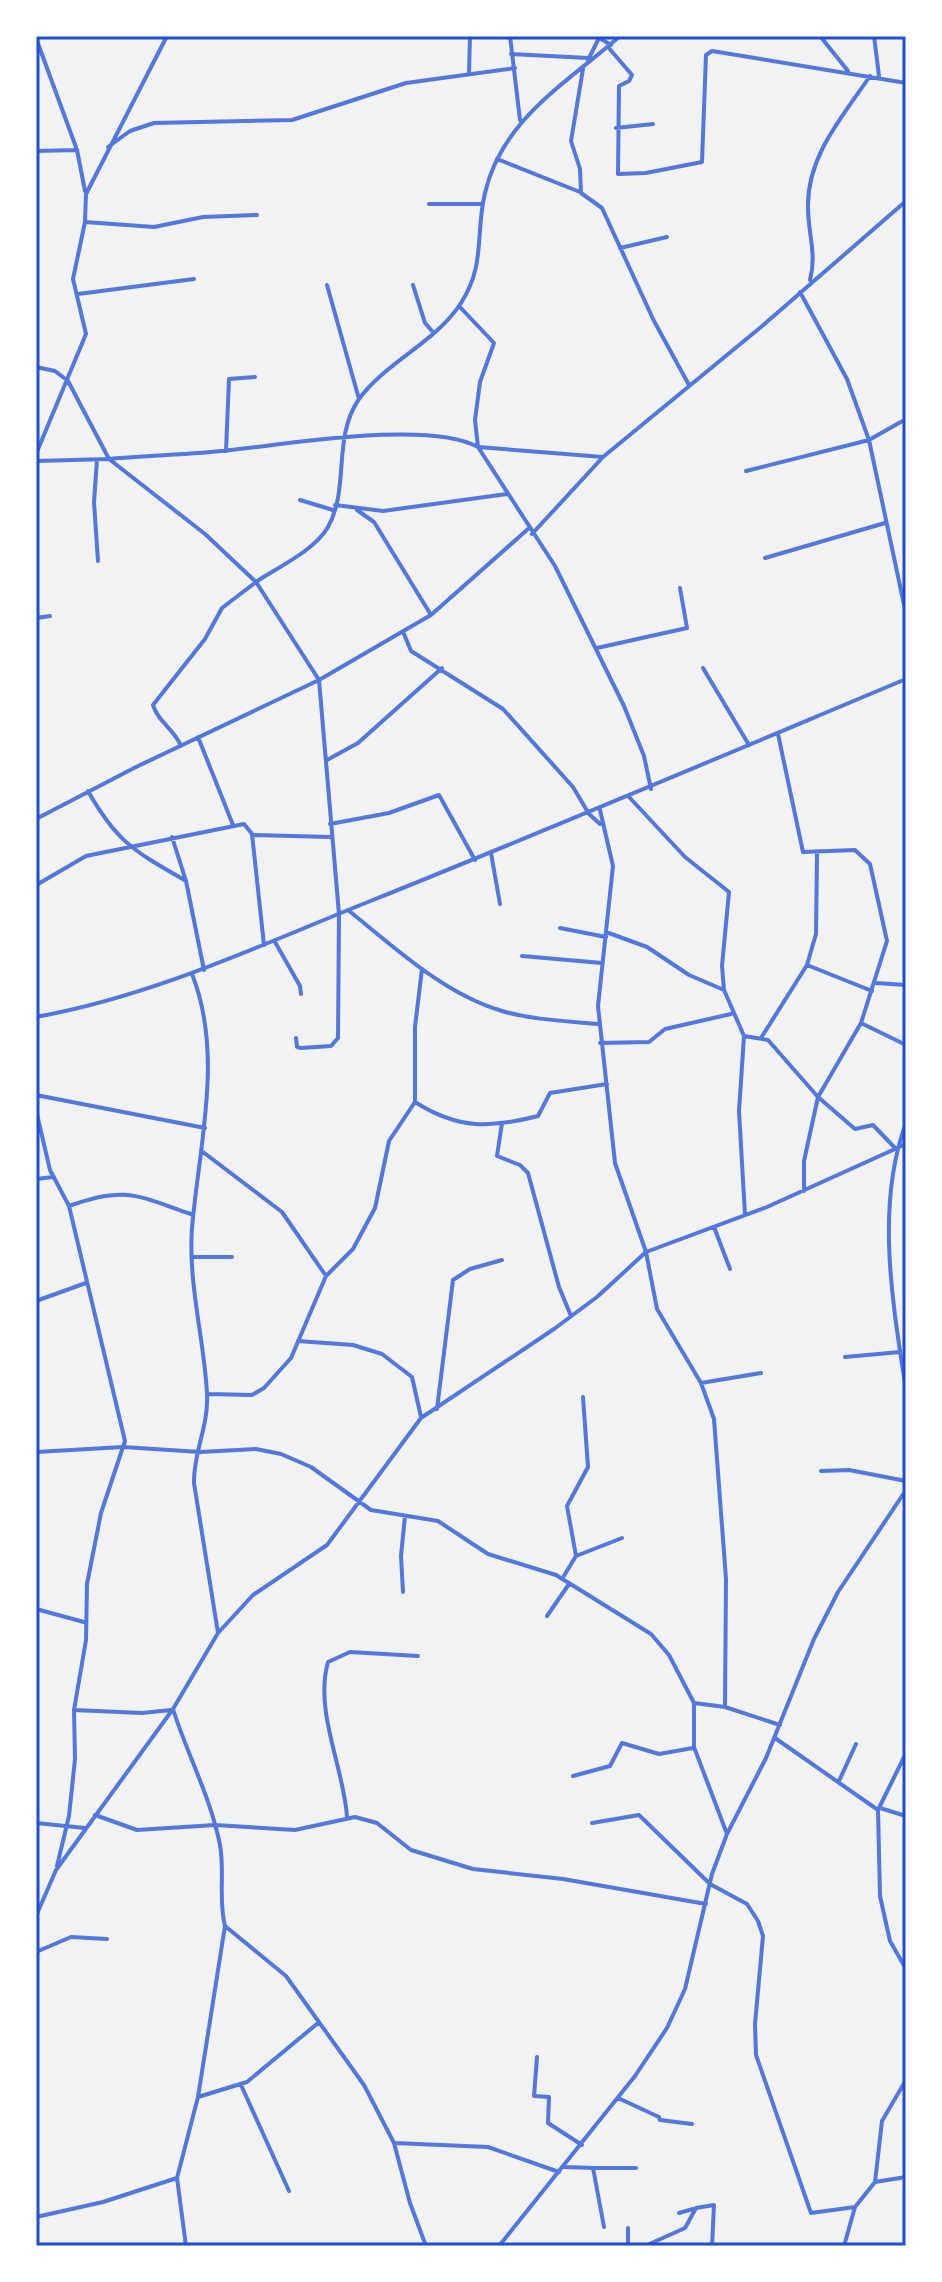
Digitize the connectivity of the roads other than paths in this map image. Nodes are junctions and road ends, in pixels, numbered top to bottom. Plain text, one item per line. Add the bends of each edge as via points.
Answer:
1 (167, 36) edge
2 (470, 36) edge
3 (510, 36) edge
4 (620, 36) edge
5 (820, 36) edge
6 (874, 36) edge
7 (598, 37) edge
8 (36, 38) edge
9 (610, 46) junction
10 (511, 54) junction
11 (588, 58) junction
12 (584, 66) junction
13 (515, 68) junction
14 (849, 73) junction
15 (469, 74) junction
16 (871, 75) junction
17 (879, 76) junction
18 (906, 83) edge
19 (520, 120) junction
20 (653, 124) dead end
21 (616, 128) junction
22 (106, 149) junction
23 (77, 150) junction
24 (36, 151) edge
25 (497, 159) junction
26 (581, 193) junction
27 (86, 194) junction
28 (906, 201) edge
29 (429, 204) dead end
30 (483, 204) junction
31 (257, 215) dead end
32 (85, 222) junction
33 (667, 237) dead end
34 (620, 248) junction
35 (194, 279) dead end
36 (809, 283) junction
37 (327, 285) dead end
38 (413, 285) dead end
39 (800, 292) junction
40 (78, 294) junction
41 (459, 306) junction
42 (432, 331) junction
43 (36, 367) edge
44 (255, 377) dead end
45 (68, 381) junction
46 (689, 385) junction
47 (359, 400) junction
48 (906, 419) edge
49 (343, 437) junction
50 (869, 440) junction
51 (478, 447) junction
52 (226, 451) junction
53 (36, 454) edge
54 (603, 457) junction
55 (109, 459) junction
56 (97, 460) junction
57 (36, 461) edge
58 (746, 471) dead end
59 (507, 494) junction
60 (300, 500) dead end
61 (334, 508) junction
62 (357, 510) junction
63 (885, 523) junction
64 (530, 531) junction
65 (765, 558) dead end
66 (98, 561) dead end
67 (256, 582) junction
68 (680, 588) dead end
69 (906, 614) edge
70 (431, 615) junction
71 (50, 616) dead end
72 (36, 618) edge
73 (404, 633) junction
74 (597, 648) junction
75 (442, 668) junction
76 (703, 668) dead end
77 (906, 679) edge
78 (319, 680) junction
79 (778, 734) junction
80 (198, 737) junction
81 (749, 745) junction
82 (181, 746) junction
83 (327, 760) junction
84 (651, 789) junction
85 (88, 791) junction
86 (629, 797) junction
87 (600, 810) junction
88 (589, 814) junction
89 (36, 819) edge
90 (330, 824) junction
91 (233, 825) junction
92 (602, 825) junction
93 (252, 834) junction
94 (172, 837) junction
95 (330, 837) junction
96 (127, 846) junction
97 (491, 853) junction
98 (817, 853) junction
99 (475, 860) junction
100 (186, 881) junction
101 (38, 884) dead end
102 (500, 904) dead end
103 (348, 910) junction
104 (339, 914) junction
105 (560, 928) dead end
106 (606, 935) junction
107 (275, 942) junction
108 (264, 946) junction
109 (522, 956) dead end
110 (602, 963) junction
111 (807, 965) junction
112 (422, 969) junction
113 (204, 970) junction
114 (192, 974) junction
115 (876, 983) junction
116 (906, 985) edge
117 (724, 990) junction
118 (872, 991) junction
119 (301, 994) dead end
120 (732, 1014) junction
121 (36, 1017) edge
122 (861, 1023) junction
123 (599, 1024) junction
124 (744, 1036) junction
125 (296, 1038) dead end
126 (761, 1038) junction
127 (600, 1043) junction
128 (906, 1045) edge
129 (607, 1084) junction
130 (36, 1095) edge
131 (818, 1097) junction
132 (415, 1102) junction
133 (36, 1110) edge
134 (502, 1123) junction
135 (906, 1123) edge
136 (205, 1128) junction
137 (906, 1144) edge
138 (896, 1149) junction
139 (203, 1152) junction
140 (54, 1177) junction
141 (36, 1179) edge
142 (804, 1191) junction
143 (69, 1206) junction
144 (194, 1215) junction
145 (745, 1215) junction
146 (714, 1227) junction
147 (646, 1252) junction
148 (193, 1257) junction
149 (232, 1257) dead end
150 (502, 1260) dead end
151 (730, 1269) dead end
152 (326, 1276) junction
153 (86, 1283) junction
154 (36, 1301) edge
155 (571, 1316) junction
156 (298, 1341) junction
157 (900, 1352) junction
158 (845, 1357) dead end
159 (761, 1373) dead end
160 (701, 1383) junction
161 (906, 1390) edge
162 (207, 1394) junction
163 (583, 1397) dead end
164 (437, 1409) junction
165 (421, 1418) junction
166 (123, 1447) junction
167 (36, 1452) edge
168 (200, 1452) junction
169 (821, 1471) dead end
170 (906, 1481) edge
171 (906, 1490) edge
172 (360, 1499) junction
173 (405, 1516) junction
174 (622, 1538) dead end
175 (576, 1556) junction
176 (562, 1579) junction
177 (569, 1584) junction
178 (403, 1592) dead end
179 (36, 1609) edge
180 (547, 1616) dead end
181 (85, 1622) junction
182 (218, 1633) junction
183 (418, 1656) dead end
184 (694, 1703) junction
185 (725, 1707) junction
186 (173, 1709) junction
187 (74, 1710) junction
188 (780, 1725) junction
189 (775, 1738) junction
190 (856, 1744) dead end
191 (694, 1747) junction
192 (906, 1753) edge
193 (573, 1776) dead end
194 (839, 1781) junction
195 (879, 1809) junction
196 (95, 1815) junction
197 (906, 1816) edge
198 (347, 1817) junction
199 (36, 1823) edge
200 (592, 1823) dead end
201 (66, 1825) junction
202 (215, 1825) junction
203 (85, 1828) junction
204 (727, 1834) junction
205 (56, 1870) junction
206 (710, 1884) junction
207 (706, 1904) junction
208 (36, 1916) edge
209 (225, 1926) junction
210 (107, 1939) dead end
211 (36, 1952) edge
212 (906, 1969) edge
213 (318, 2023) junction
214 (537, 2057) dead end
215 (906, 2080) edge
216 (241, 2085) junction
217 (198, 2097) junction
218 (618, 2098) junction
219 (692, 2124) dead end
220 (394, 2143) junction
221 (582, 2145) junction
222 (593, 2168) junction
223 (636, 2168) dead end
224 (562, 2170) junction
225 (906, 2177) edge
226 (177, 2178) junction
227 (875, 2182) junction
228 (289, 2191) dead end
229 (855, 2207) junction
230 (696, 2208) junction
231 (679, 2213) dead end
232 (36, 2217) edge
233 (604, 2227) dead end
234 (628, 2228) dead end
235 (186, 2246) edge
236 (426, 2246) edge
237 (499, 2246) edge
238 (628, 2246) edge
239 (645, 2246) edge
240 (712, 2246) edge
241 (844, 2246) edge

1 - 22 street
2 - 15 street
3 - 10 street
4 - 9 street
5 - 14 street
6 - 17 street
7 - 9 street
7 - 11 street
8 - 23 street
9 - 12 street
9 - 21 street via 632,75 619,86
10 - 11 street
10 - 13 street
11 - 12 street
12 - 19 street
12 - 26 street via 571,141
13 - 15 street
13 - 19 street
14 - 16 street
14 - 21 street via 709,52 700,164 618,174
15 - 22 street via 406,83 292,120 154,123 130,131
16 - 17 street
16 - 36 street via 814,166 808,208 815,259
17 - 18 street
19 - 25 street
20 - 21 street
22 - 27 street
23 - 24 street
23 - 27 street
25 - 26 street
25 - 30 street
26 - 34 street via 602,208
27 - 32 street
28 - 36 street
29 - 30 street
30 - 41 street via 477,269
31 - 32 street via 203,217 154,227
32 - 40 street via 74,273
33 - 34 street
34 - 46 street
35 - 40 street
36 - 39 street
37 - 47 street
38 - 42 street
39 - 46 street
39 - 50 street via 847,379
40 - 45 street via 87,329
41 - 42 street
41 - 51 street via 494,343 480,382
42 - 47 street
43 - 45 street
44 - 52 street via 229,379
45 - 53 street
45 - 55 street
46 - 54 street
47 - 49 street
48 - 50 street
49 - 51 street via 460,438
49 - 52 street
49 - 61 street
50 - 58 street
50 - 63 street
51 - 54 street
51 - 59 street
52 - 55 street
54 - 64 street
55 - 56 street
55 - 57 street
55 - 67 street via 205,534
56 - 57 street
56 - 66 street
59 - 62 street
59 - 64 street
60 - 61 street
61 - 62 street
61 - 67 street via 323,533
62 - 70 street via 374,522
63 - 65 street
63 - 69 street
64 - 70 street
64 - 74 street via 555,566
67 - 78 street
67 - 82 street via 222,608 205,639 153,705
68 - 74 street via 687,628
70 - 73 street
71 - 72 street
73 - 75 street via 411,651
73 - 78 street
74 - 84 street via 644,756
75 - 83 street via 358,743
75 - 88 street via 509,715 573,787
76 - 81 street
77 - 79 street
78 - 80 street
78 - 83 street
79 - 81 street
79 - 98 street via 803,852
80 - 82 street
80 - 91 street
81 - 84 street
82 - 85 street
83 - 90 street
84 - 86 street
85 - 89 street
85 - 96 street
86 - 87 street
86 - 117 street via 685,857 729,892
87 - 88 street
87 - 92 street
88 - 92 street
88 - 97 street
90 - 95 street
90 - 99 street via 389,813 439,795
91 - 93 street via 248,826
91 - 94 street
92 - 106 street via 613,866
93 - 95 street
93 - 108 street
94 - 96 street
94 - 100 street
95 - 104 street
96 - 100 street
96 - 101 street via 78,860
97 - 99 street
97 - 102 street
98 - 111 street via 816,934
98 - 115 street via 855,850 870,864 887,941
99 - 103 street
100 - 113 street
103 - 104 street
103 - 112 street
104 - 107 street
104 - 125 street via 338,1038 331,1046 301,1048
105 - 106 street
106 - 110 street
106 - 117 street via 647,947
107 - 108 street
107 - 119 street
108 - 113 street
109 - 110 street
110 - 123 street
111 - 118 street
111 - 126 street
112 - 123 street via 499,1010
112 - 132 street
113 - 114 street
114 - 121 street via 91,1006
114 - 136 street via 202,999 207,1054
115 - 116 street
115 - 118 street
117 - 120 street
118 - 122 street
120 - 124 street
120 - 127 street via 665,1029 649,1042
122 - 128 street
122 - 131 street
123 - 127 street
124 - 126 street
124 - 145 street via 739,1111
126 - 131 street
127 - 129 street
129 - 134 street via 550,1093 538,1116
129 - 147 street via 615,1163
130 - 136 street
131 - 138 street via 855,1129 877,1127
131 - 142 street via 804,1161
132 - 134 street via 456,1123
132 - 152 street via 389,1141 371,1218 353,1249
133 - 140 street
134 - 155 street via 497,1156 528,1173
135 - 138 street
136 - 139 street
137 - 138 street
138 - 142 street
138 - 157 street via 890,1183
139 - 144 street
139 - 152 street via 282,1212
140 - 141 street
140 - 143 street
142 - 145 street
143 - 144 street via 121,1192
143 - 153 street
144 - 148 street
145 - 146 street
146 - 147 street
146 - 151 street
147 - 155 street
147 - 160 street via 657,1309
148 - 149 street
148 - 162 street
150 - 164 street via 453,1280
152 - 156 street
153 - 154 street
153 - 166 street
155 - 164 street
156 - 162 street via 291,1358 258,1392
156 - 165 street via 353,1345 382,1354 412,1377
157 - 158 street
157 - 161 street
159 - 160 street
160 - 185 street via 714,1419 723,1528
162 - 168 street
163 - 175 street via 588,1467 567,1506
164 - 165 street
165 - 172 street
166 - 167 street
166 - 168 street
166 - 181 street via 101,1513
168 - 172 street via 256,1449 281,1454
168 - 182 street via 194,1483
169 - 170 street via 849,1470
171 - 188 street via 838,1592
172 - 173 street via 380,1513
172 - 182 street via 327,1545 253,1595
173 - 176 street via 438,1521 488,1554
173 - 178 street
174 - 175 street
175 - 176 street
176 - 177 street
177 - 180 street
177 - 184 street via 663,1646
179 - 181 street
181 - 187 street
182 - 186 street
183 - 198 street via 350,1652 328,1662 328,1715
184 - 185 street
184 - 191 street
185 - 188 street
186 - 187 street
186 - 196 street
186 - 202 street
187 - 201 street via 75,1759
188 - 189 street
189 - 194 street
189 - 204 street
190 - 194 street
191 - 193 street via 655,1753 622,1743 610,1766
191 - 204 street
192 - 195 street
194 - 195 street
195 - 197 street
195 - 212 street via 880,1896 890,1941
196 - 202 street via 137,1830
196 - 203 street
198 - 202 street via 295,1830
198 - 207 street via 377,1823 411,1850 473,1869
199 - 201 street
200 - 206 street via 639,1815
201 - 203 street
201 - 205 street
202 - 209 street
203 - 205 street
204 - 206 street
205 - 208 street
206 - 207 street
206 - 229 street via 747,1904 763,1936 756,2055 811,2213
207 - 218 street via 677,2008
209 - 213 street via 286,1976
209 - 217 street
210 - 211 street via 71,1937
213 - 216 street
213 - 220 street via 364,2085
214 - 221 street via 534,2096 549,2097 548,2123
215 - 227 street via 878,2132
216 - 217 street
216 - 228 street
217 - 226 street
218 - 219 street via 660,2120
218 - 221 street
220 - 224 street via 488,2147
220 - 236 street
221 - 224 street
222 - 223 street
222 - 224 street
222 - 233 street
224 - 237 street
225 - 227 street
226 - 232 street
226 - 235 street
227 - 229 street
229 - 241 street
230 - 231 street
230 - 239 street via 685,2228
230 - 240 street via 716,2207
234 - 238 street

